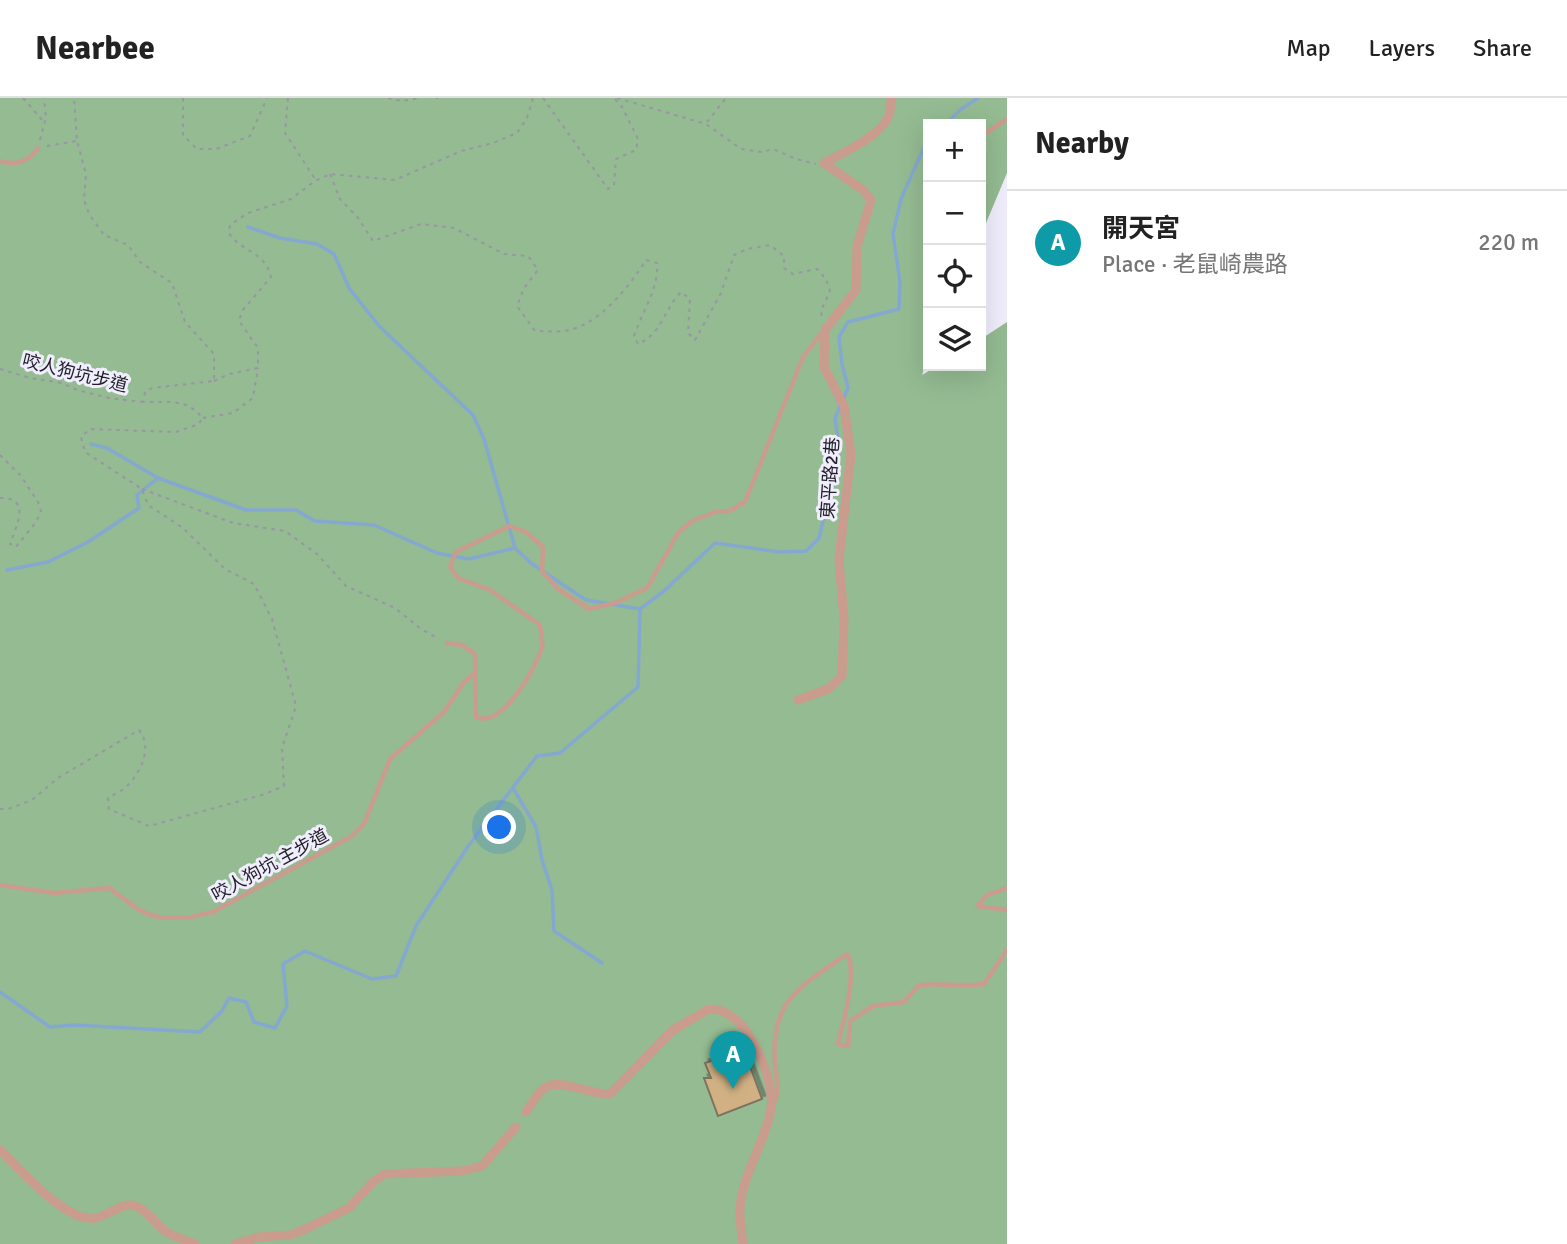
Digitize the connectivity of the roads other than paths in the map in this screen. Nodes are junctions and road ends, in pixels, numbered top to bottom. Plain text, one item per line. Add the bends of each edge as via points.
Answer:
1 (891, 98) edge
2 (1007, 119) edge
3 (986, 133) edge
4 (38, 148) road end
5 (0, 161) edge
6 (825, 330) junction
7 (447, 643) road end
8 (476, 673) junction
9 (798, 700) dead end
10 (0, 884) edge
11 (1007, 888) edge
12 (1007, 910) edge
13 (1007, 950) edge
14 (771, 1108) junction
15 (526, 1112) dead end
16 (516, 1127) dead end
17 (0, 1150) edge
18 (245, 1243) edge
19 (195, 1244) edge
20 (235, 1244) edge
21 (743, 1244) edge

1 - 6 street via 889,117 870,137 824,163 871,200 857,246 856,290
2 - 3 lane
4 - 5 lane via 22,162
6 - 8 lane via 803,357 745,502 692,521 678,533 647,587 615,603 589,609 558,589 542,571 543,547 526,532 509,526 456,552 450,567 458,578 489,590 540,625 543,645 531,671 497,715 475,717
6 - 9 street, 東平路2巷 via 824,367 844,406 851,454 839,559 844,651 842,676 828,689
7 - 8 lane via 462,645 475,654
8 - 10 lane, 咬人狗坑 主步道 via 464,682 444,712 390,759 364,824 352,836 213,912 162,918 138,909 109,888 54,893
11 - 12 lane via 987,895 977,906
13 - 14 lane via 984,985 919,985 904,1002 873,1006 850,1021 848,1046 838,1044 851,978 847,954 819,972 789,1000 778,1018 774,1037 778,1093
14 - 15 street via 756,1043 734,1018 716,1008 673,1030 610,1094 596,1095 558,1083 545,1087
14 - 21 street via 740,1207
16 - 18 street via 482,1166 384,1174 349,1209 289,1235
17 - 19 street via 34,1186 77,1216 94,1219 134,1205 167,1232
18 - 20 street

